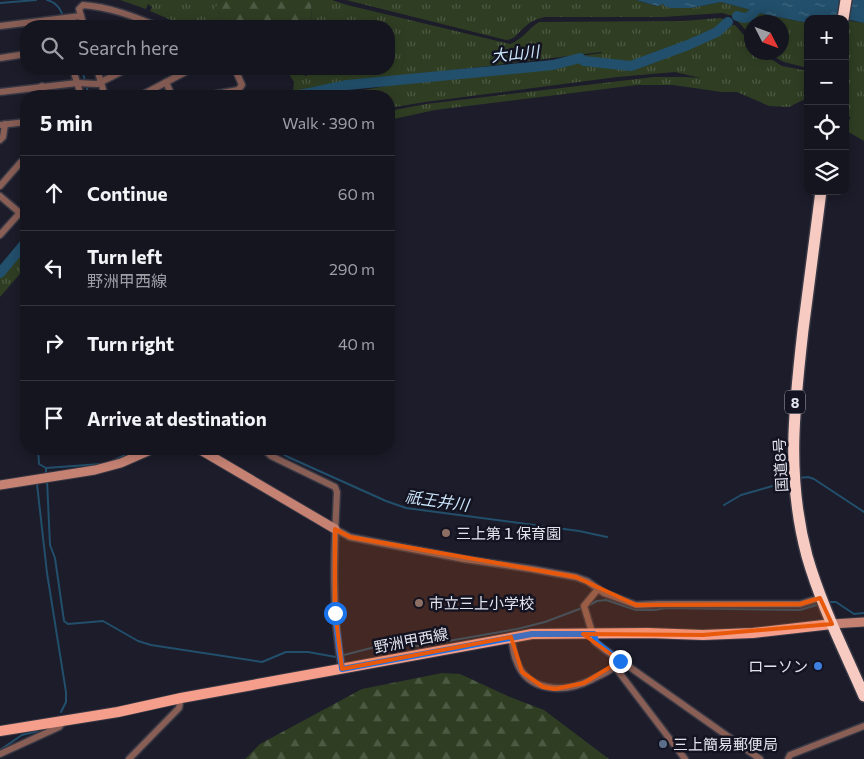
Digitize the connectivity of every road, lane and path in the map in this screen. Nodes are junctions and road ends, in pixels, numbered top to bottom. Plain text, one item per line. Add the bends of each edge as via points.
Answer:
1 (846, 0) edge
2 (844, 15) edge
3 (82, 16) junction
4 (69, 20) edge
5 (83, 20) edge
6 (135, 20) edge
7 (20, 25) edge
8 (0, 26) edge
9 (20, 55) edge
10 (0, 58) edge
11 (75, 75) edge
12 (99, 75) edge
13 (115, 75) edge
14 (180, 75) edge
15 (238, 75) edge
16 (101, 82) junction
17 (166, 82) junction
18 (77, 83) junction
19 (42, 86) junction
20 (43, 90) edge
21 (79, 90) edge
22 (103, 90) edge
23 (151, 90) edge
24 (169, 90) edge
25 (238, 90) edge
26 (0, 92) edge
27 (20, 123) edge
28 (3, 125) edge
29 (0, 140) edge
30 (20, 163) edge
31 (0, 186) edge
32 (821, 195) edge
33 (0, 196) edge
34 (20, 213) joint
35 (0, 235) edge
36 (139, 455) edge
37 (209, 455) edge
38 (270, 455) edge
39 (0, 485) edge
40 (335, 529) junction
41 (598, 589) junction
42 (820, 598) junction
43 (864, 622) edge
44 (832, 624) junction
45 (594, 634) junction
46 (511, 637) junction
47 (620, 661) junction
48 (616, 668) junction
49 (342, 669) junction
50 (864, 696) edge
51 (181, 698) junction
52 (64, 720) junction
53 (864, 726) edge
54 (0, 731) edge
55 (0, 754) edge
56 (129, 759) edge
57 (685, 759) edge
58 (760, 759) edge
59 (788, 759) edge

1 - 2 highway
3 - 4 street
3 - 5 street
3 - 6 street via 79,9 83,5 98,6
7 - 8 street
9 - 10 street
11 - 18 street
12 - 16 street
13 - 16 street
14 - 17 street
15 - 25 street via 242,85
16 - 18 street
16 - 22 street
17 - 23 street
17 - 24 street
18 - 19 street
18 - 21 street
19 - 20 street
19 - 26 street
27 - 28 street
28 - 29 street
30 - 31 street
32 - 42 highway, 国道8号 / 8 via 794,422 794,476 804,554
33 - 34 street
34 - 35 street
36 - 39 street via 95,470
37 - 40 street
38 - 40 street via 335,487
40 - 41 street via 350,537 576,578
40 - 49 street via 335,610
41 - 42 street via 636,605 800,604
41 - 45 street via 584,606
42 - 44 highway, 国道8号 / 8
43 - 44 street
44 - 45 main road, 野洲甲西線 via 753,633
44 - 50 highway, 国道8号 / 8
45 - 46 main road, 野洲甲西線
45 - 47 street via 596,642
46 - 48 street via 522,672 543,687 571,687
46 - 49 main road, 野洲甲西線
47 - 48 street
47 - 58 street
48 - 57 street
49 - 51 main road, 野洲甲西線
51 - 52 main road, 野洲甲西線
51 - 56 street via 179,708
52 - 54 main road, 野洲甲西線
52 - 55 street via 59,727
53 - 59 street via 790,755

